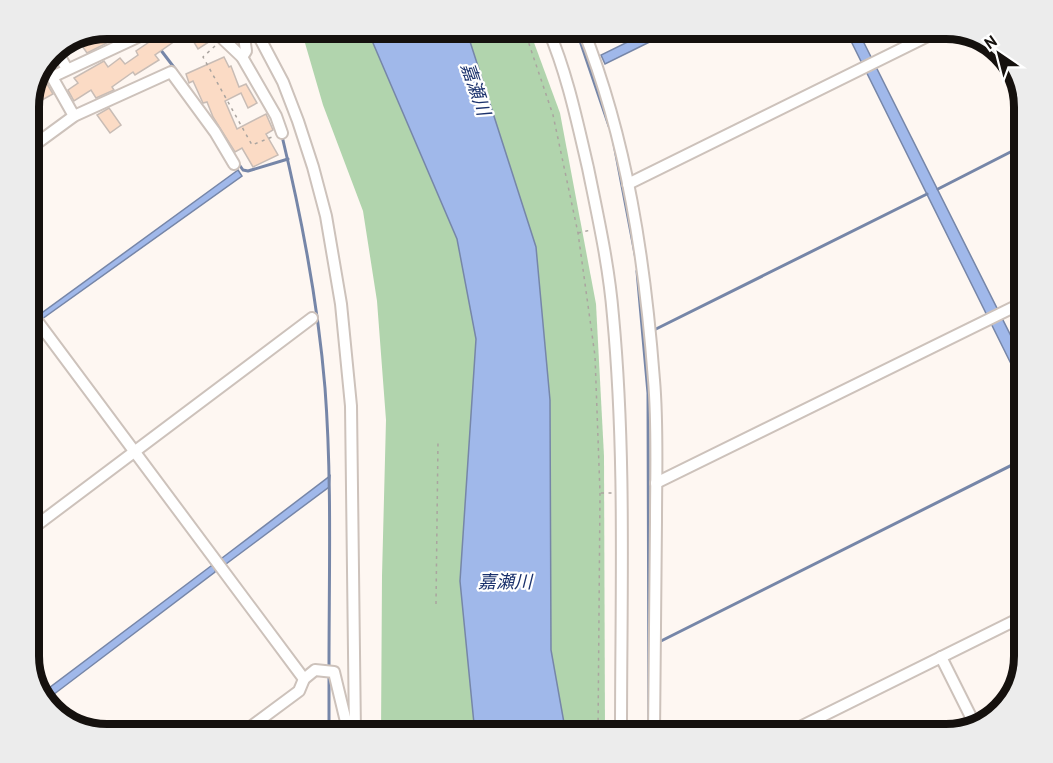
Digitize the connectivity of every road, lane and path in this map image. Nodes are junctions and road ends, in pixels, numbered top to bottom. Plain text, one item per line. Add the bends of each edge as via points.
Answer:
1 (131, 39) edge
2 (223, 39) joint
3 (244, 39) edge
4 (261, 39) edge
5 (528, 39) edge
6 (552, 39) edge
7 (587, 39) edge
8 (920, 39) edge
9 (242, 57) junction
10 (61, 58) edge
11 (67, 69) junction
12 (74, 116) junction
13 (282, 133) joint
14 (39, 142) edge
15 (234, 164) dead end
16 (628, 184) junction
17 (601, 228) junction
18 (578, 234) junction
19 (1014, 307) edge
20 (312, 318) dead end
21 (39, 323) edge
22 (438, 441) dead end
23 (135, 451) junction
24 (656, 483) junction
25 (621, 492) junction
26 (600, 493) junction
27 (39, 523) edge
28 (436, 604) dead end
29 (1014, 621) edge
30 (941, 657) junction
31 (304, 679) junction
32 (972, 719) edge
33 (256, 724) edge
34 (346, 724) edge
35 (355, 724) edge
36 (598, 724) edge
37 (621, 724) edge
38 (654, 724) edge
39 (808, 724) edge

1 - 11 street
2 - 9 street
2 - 13 path via 203,57 252,145
3 - 9 street via 246,51
4 - 35 street via 283,82 313,167 341,304 351,406
5 - 18 path via 553,115
6 - 17 street via 575,111
7 - 16 street via 617,130
8 - 16 street
9 - 13 street
10 - 11 street
11 - 12 street via 52,77
12 - 14 street
12 - 15 street via 171,72
16 - 24 street via 641,255 654,381
17 - 18 path
17 - 25 street via 614,325
18 - 26 path via 596,356
19 - 24 street
20 - 23 street
21 - 23 street
22 - 28 path
23 - 27 street
23 - 31 street
24 - 38 street
25 - 26 path
25 - 37 street
26 - 36 path
29 - 30 street
30 - 32 street
30 - 39 street
31 - 33 street via 299,691
31 - 34 street via 315,670 334,672

